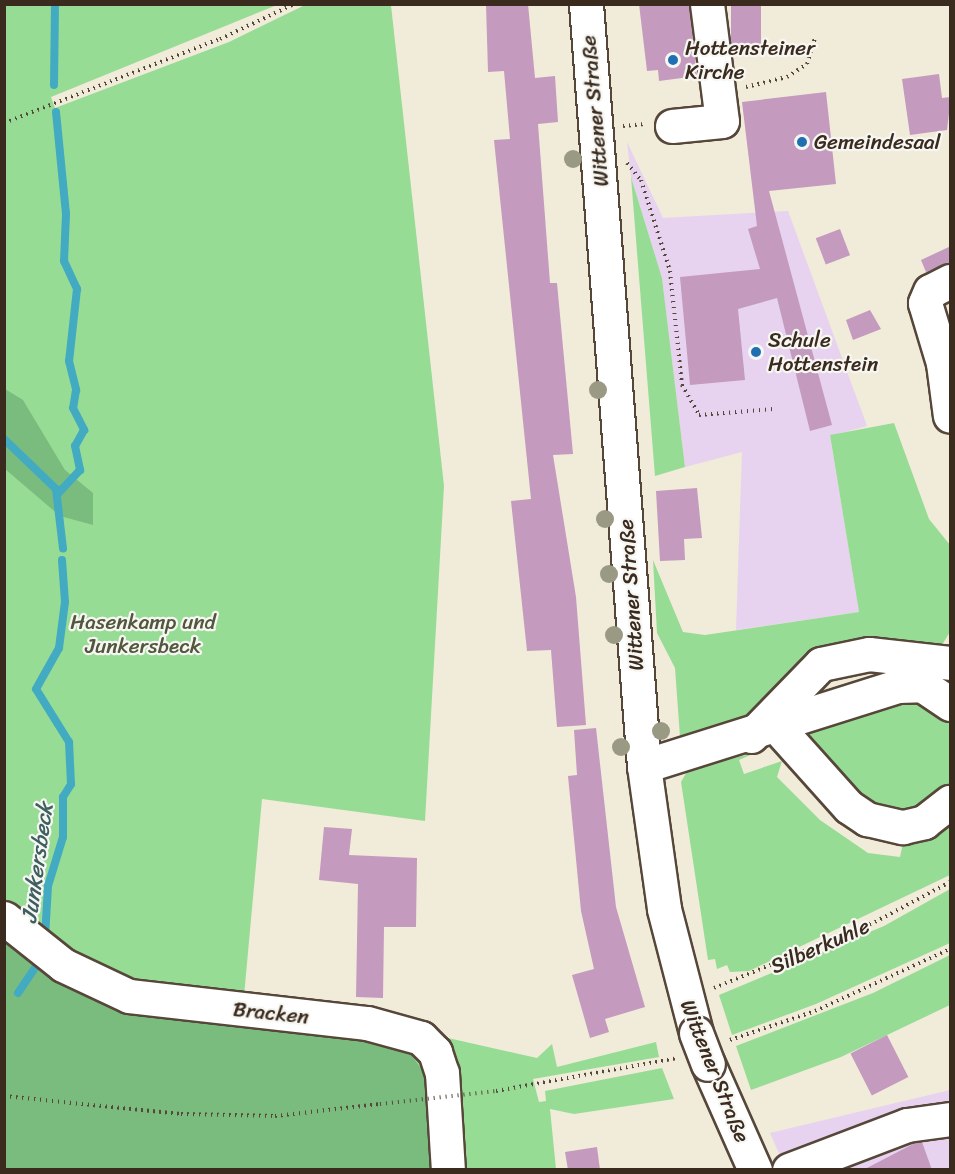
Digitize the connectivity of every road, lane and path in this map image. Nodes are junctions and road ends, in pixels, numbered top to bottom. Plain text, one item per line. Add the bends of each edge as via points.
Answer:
1 (294, 4) edge
2 (586, 4) edge
3 (707, 4) edge
4 (815, 37) dead end
5 (718, 94) junction
6 (4, 123) edge
7 (637, 125) dead end
8 (672, 126) dead end
9 (597, 129) junction
10 (951, 280) edge
11 (947, 362) edge
12 (773, 409) dead end
13 (951, 416) edge
14 (941, 664) edge
15 (951, 704) edge
16 (764, 732) junction
17 (644, 766) junction
18 (951, 802) edge
19 (951, 882) edge
20 (4, 918) edge
21 (951, 949) edge
22 (685, 998) junction
23 (704, 1048) junction
24 (4, 1096) edge
25 (951, 1119) edge
26 (448, 1170) edge
27 (755, 1170) edge
28 (789, 1170) edge

1 - 6 path via 210,44
2 - 9 street, Wittener Straße
3 - 5 street
4 - 5 path via 807,64 787,77
5 - 8 street via 722,121
7 - 9 path
9 - 12 path via 641,180 670,270 682,385 699,415
9 - 17 street, Wittener Straße
10 - 11 street via 930,291 925,303
11 - 13 street
14 - 15 street
14 - 16 street via 898,686
14 - 16 street via 869,654 821,664
16 - 17 street
16 - 18 street via 867,819 903,827 924,822
17 - 22 street, Wittener Straße via 664,909
19 - 22 path, Silberkuhle via 754,975
20 - 26 street, Bracken via 63,965 129,996 366,1023 421,1038 435,1052 442,1073
21 - 23 path via 815,1011
22 - 23 street, Wittener Straße
23 - 24 path, bridge via 650,1066 496,1090 275,1116 193,1114
23 - 27 street, Wittener Straße
25 - 28 street via 907,1125

